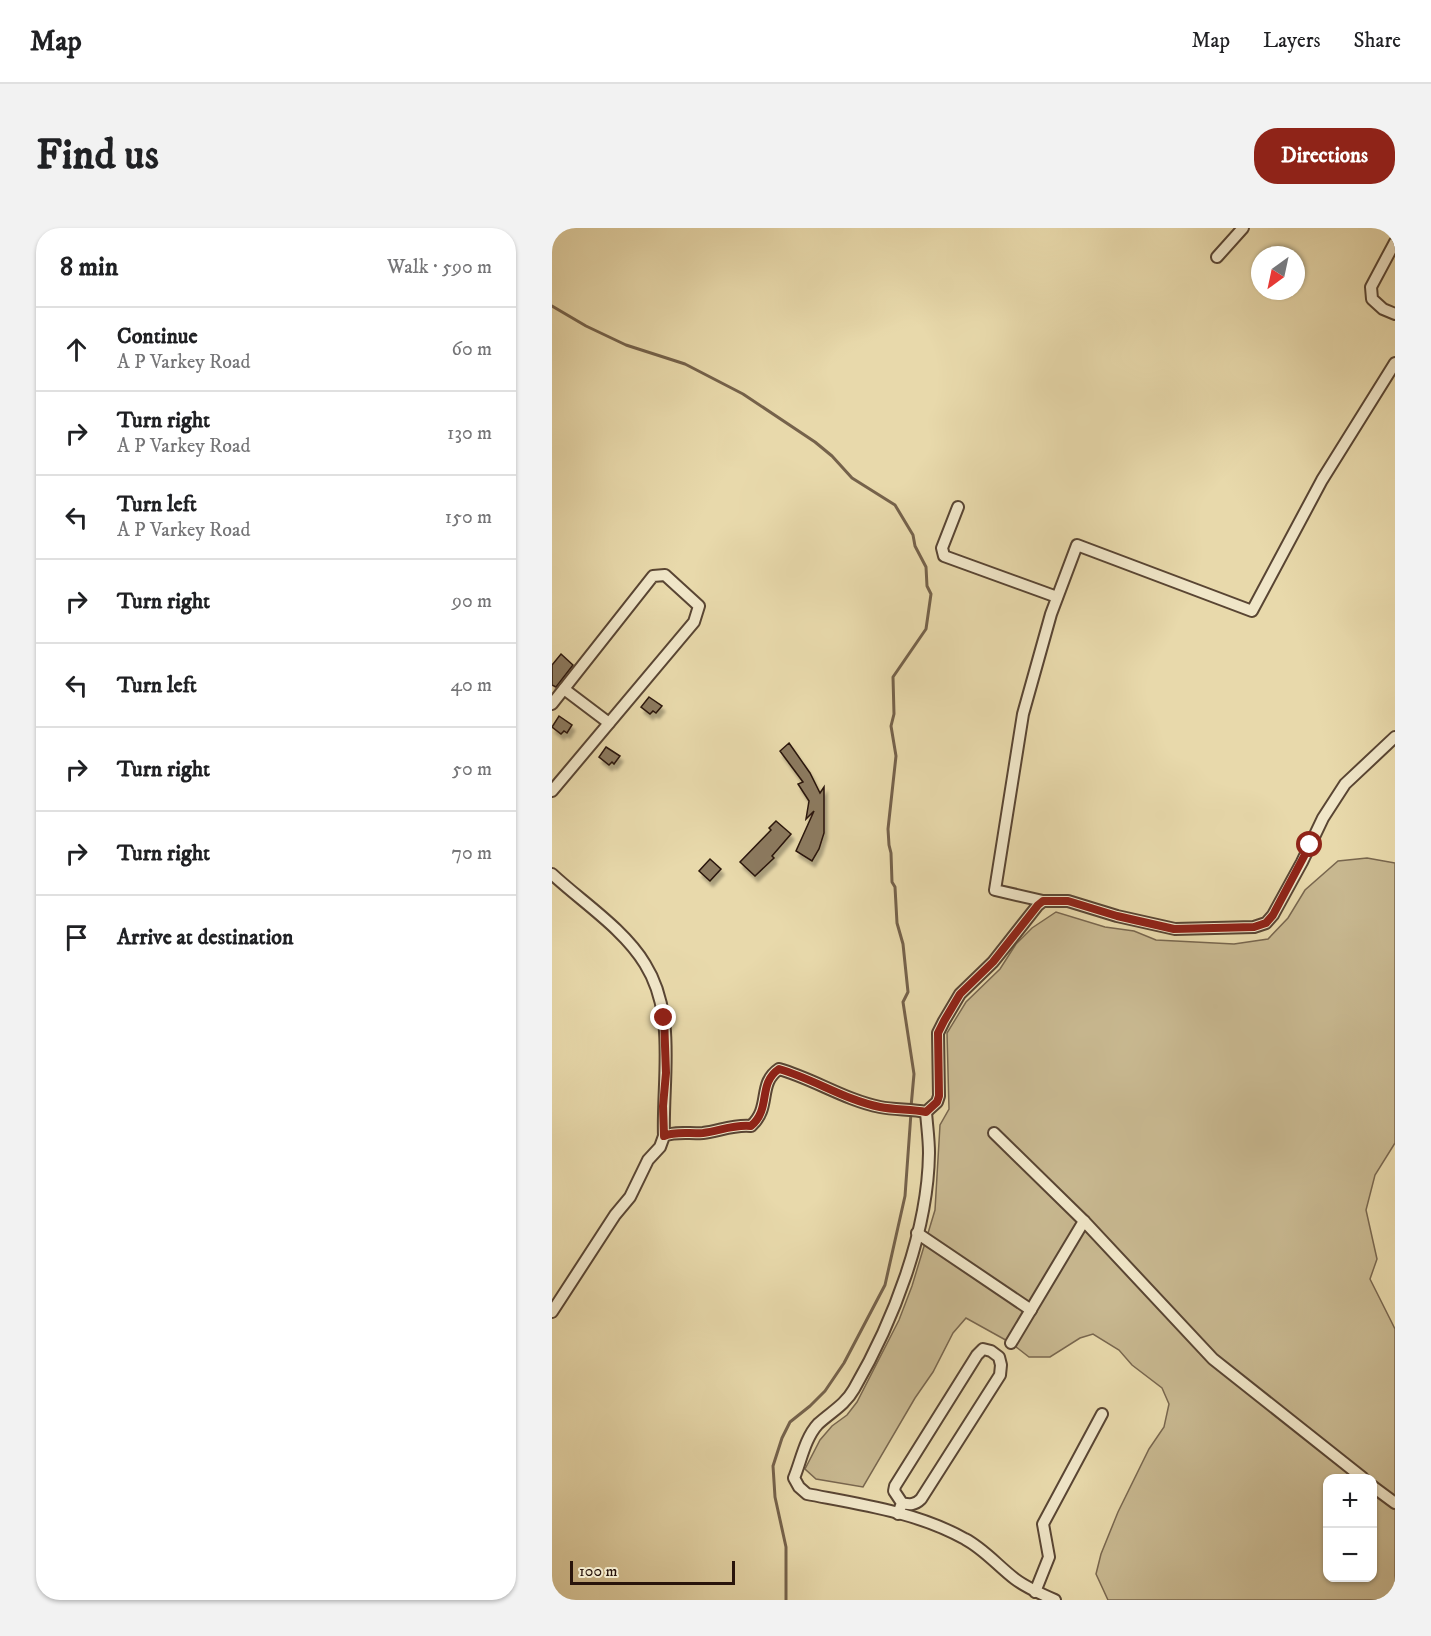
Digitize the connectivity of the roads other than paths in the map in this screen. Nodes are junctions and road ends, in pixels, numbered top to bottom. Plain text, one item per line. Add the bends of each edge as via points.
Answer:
1 (1243, 228) edge
2 (1395, 242) edge
3 (1217, 257) dead end
4 (1395, 314) edge
5 (1395, 363) edge
6 (958, 507) dead end
7 (1057, 597) junction
8 (564, 689) junction
9 (552, 704) edge
10 (609, 723) junction
11 (1395, 737) edge
12 (552, 791) edge
13 (552, 874) edge
14 (1043, 901) junction
15 (925, 1110) junction
16 (994, 1133) dead end
17 (664, 1136) junction
18 (1084, 1221) junction
19 (917, 1233) junction
20 (1031, 1310) junction
21 (552, 1312) edge
22 (1011, 1343) dead end
23 (1102, 1414) dead end
24 (1358, 1474) edge
25 (1377, 1490) edge
26 (1395, 1503) edge
27 (900, 1509) junction
28 (1035, 1592) junction
29 (1055, 1600) edge

1 - 3 street
2 - 4 street via 1371,286 1372,299
5 - 7 street via 1322,480 1252,611 1077,545
6 - 7 street via 942,548 944,556
7 - 14 street via 1023,714 995,890
8 - 9 street
8 - 10 street
8 - 10 street via 653,576 665,575 699,606 694,622
10 - 12 street
11 - 14 street via 1345,784 1266,923 1254,927 1174,929 1068,901
13 - 17 street via 617,930 645,963 656,988 664,1018
14 - 15 street via 993,962 960,994 944,1021 938,1033 940,1088 937,1102
15 - 17 street via 880,1107 779,1069 768,1080 762,1110 751,1126
15 - 19 street via 929,1153
16 - 18 street
17 - 21 street via 630,1197
18 - 20 street
18 - 24 street via 1212,1359
19 - 20 street
19 - 27 street via 904,1285 853,1390 809,1438 794,1478 807,1494
20 - 22 street
23 - 28 street via 1043,1524 1048,1557
25 - 26 street
27 - 27 street via 895,1486 977,1354 991,1351 999,1357 1000,1375 921,1499
27 - 28 street via 966,1539
28 - 29 street

